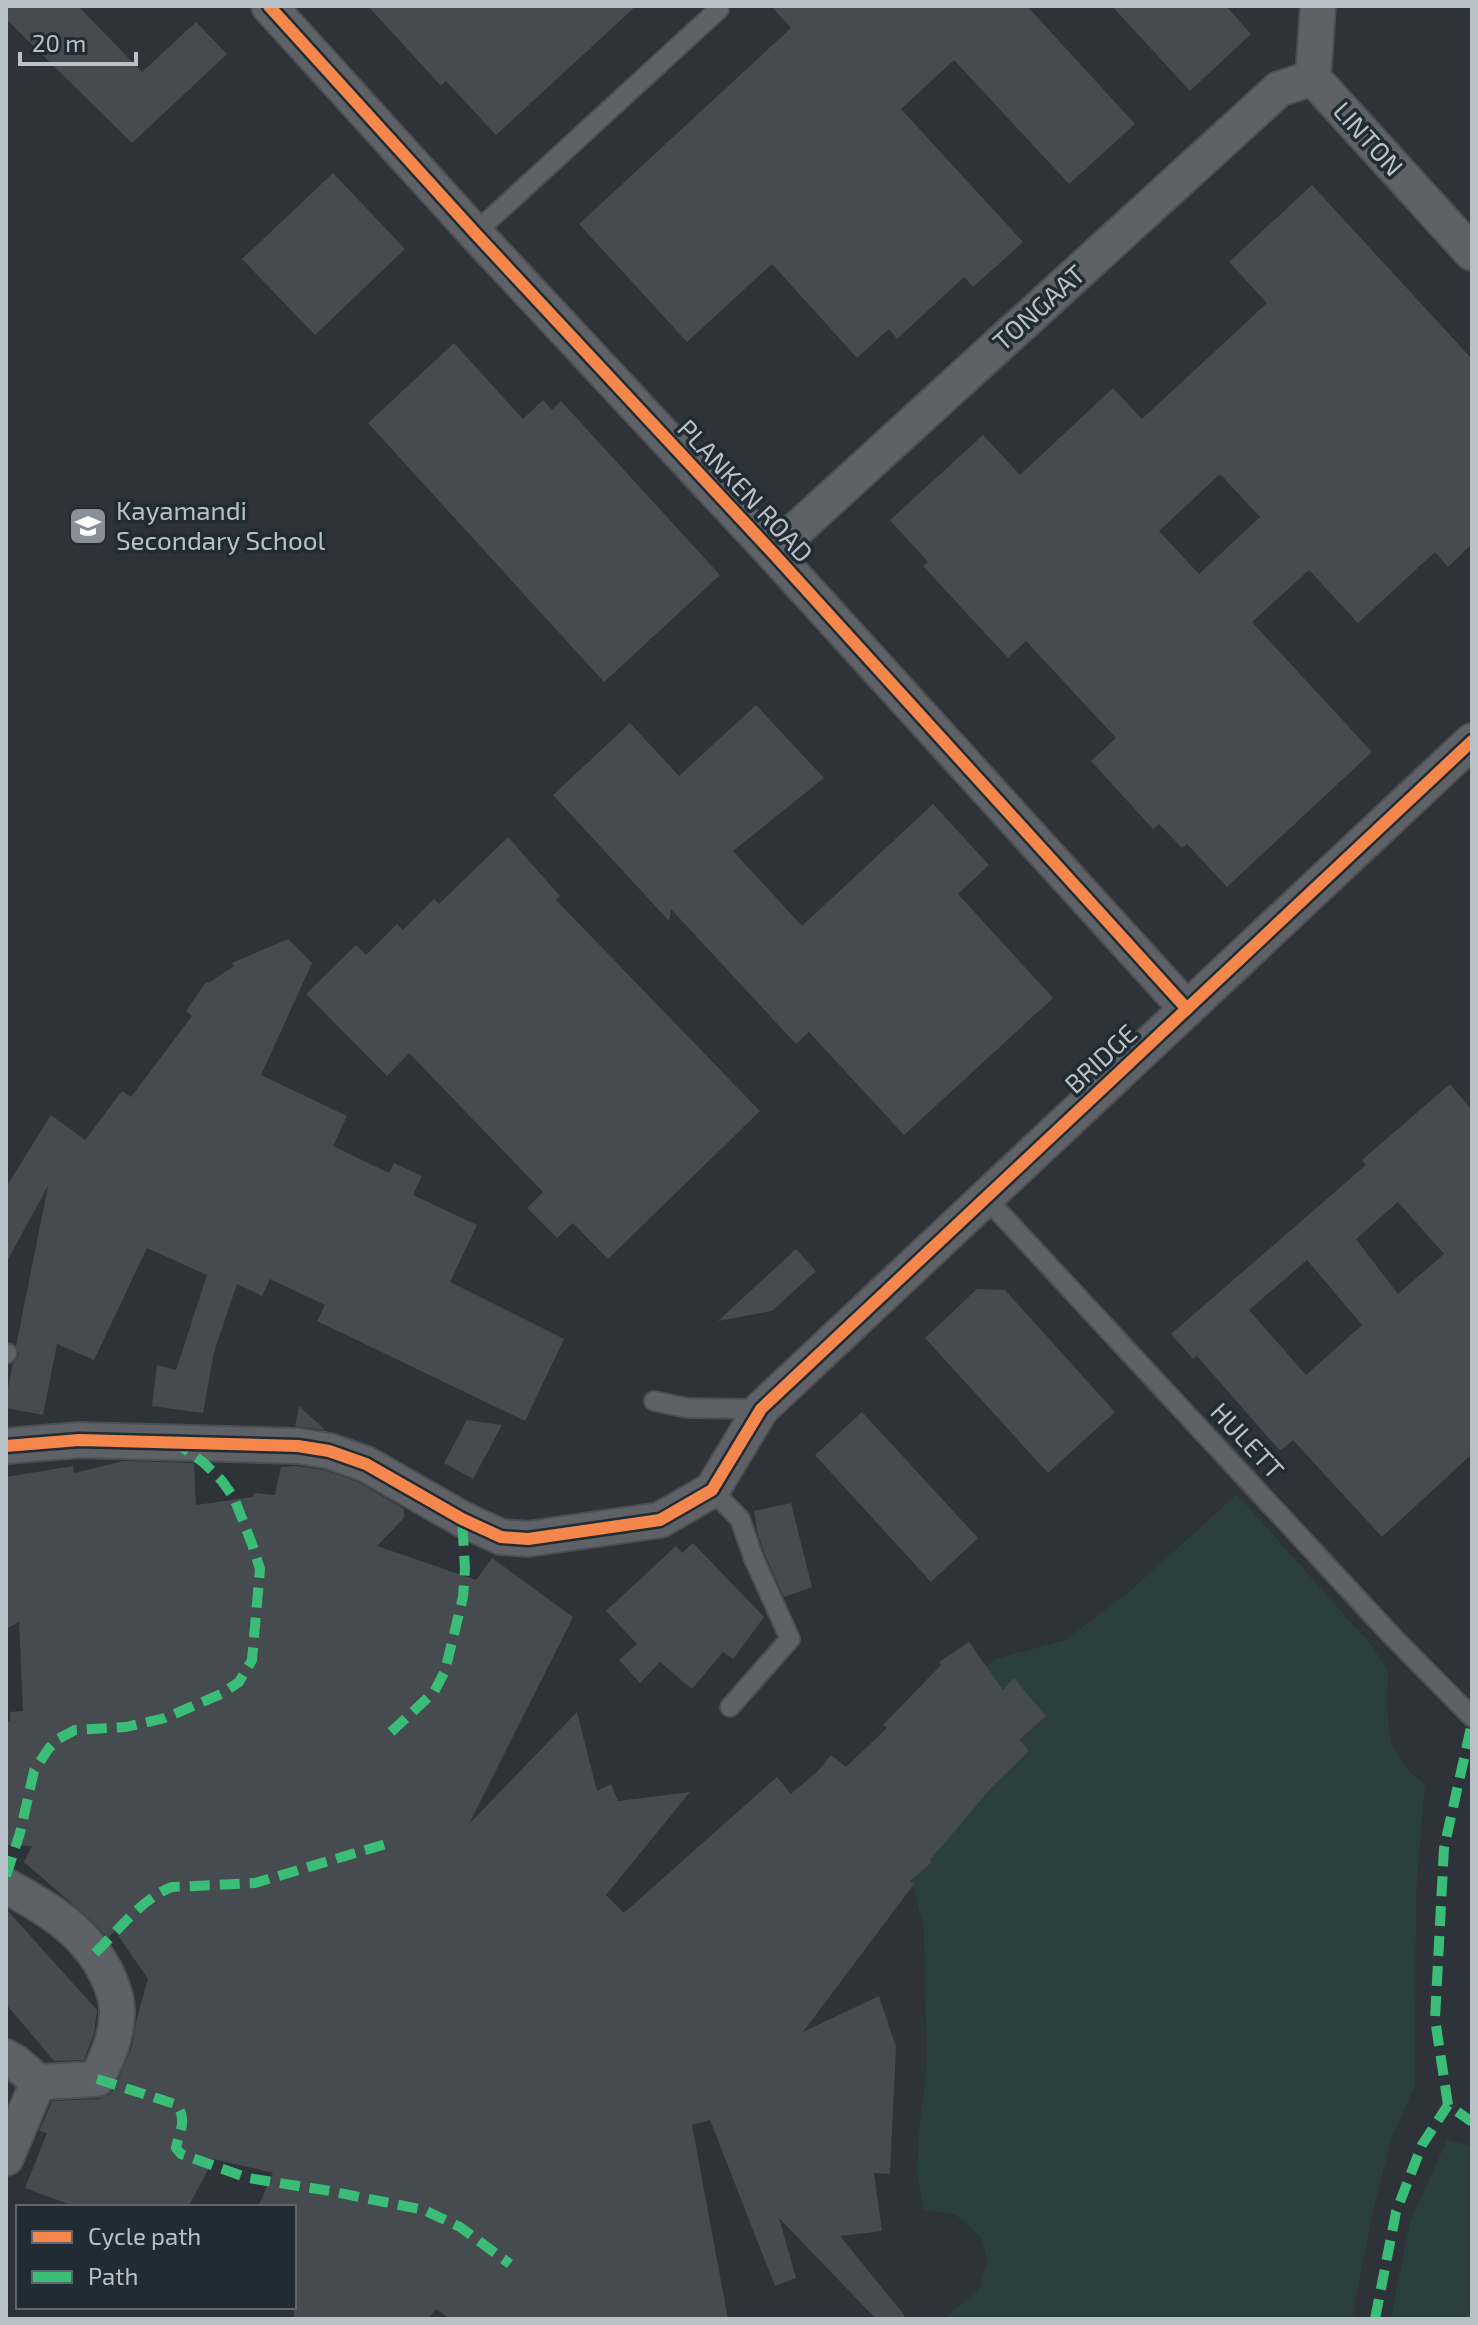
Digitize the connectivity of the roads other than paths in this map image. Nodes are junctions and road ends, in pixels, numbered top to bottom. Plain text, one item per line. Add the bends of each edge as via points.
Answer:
1 (269, 6) edge
2 (1318, 6) edge
3 (719, 9) dead end
4 (1313, 78) junction
5 (475, 233) junction
6 (1472, 253) edge
7 (772, 552) junction
8 (1472, 741) edge
9 (1187, 1009) junction
10 (986, 1198) junction
11 (654, 1401) dead end
12 (761, 1409) junction
13 (6, 1446) edge
14 (712, 1490) junction
15 (730, 1707) dead end
16 (1472, 1717) edge
17 (6, 1886) edge
18 (6, 2057) edge
19 (38, 2082) junction
20 (6, 2158) edge

1 - 5 street, PLANKEN ROAD
2 - 4 street, LINTON
3 - 5 lane
4 - 6 street, LINTON
4 - 7 street, TONGAAT via 1279,89
5 - 7 street, PLANKEN ROAD
7 - 9 street, PLANKEN ROAD
8 - 9 street, BRIDGE
9 - 10 street, BRIDGE
10 - 12 street, BRIDGE
10 - 16 lane, HULETT
11 - 12 lane via 687,1408
12 - 14 street, BRIDGE
13 - 14 street via 79,1440 329,1451 366,1464 501,1537 528,1539 660,1520
14 - 15 lane via 740,1519 790,1639
17 - 19 street via 78,1933 95,1953 116,1995 112,2046 97,2079
18 - 19 street
19 - 20 street

